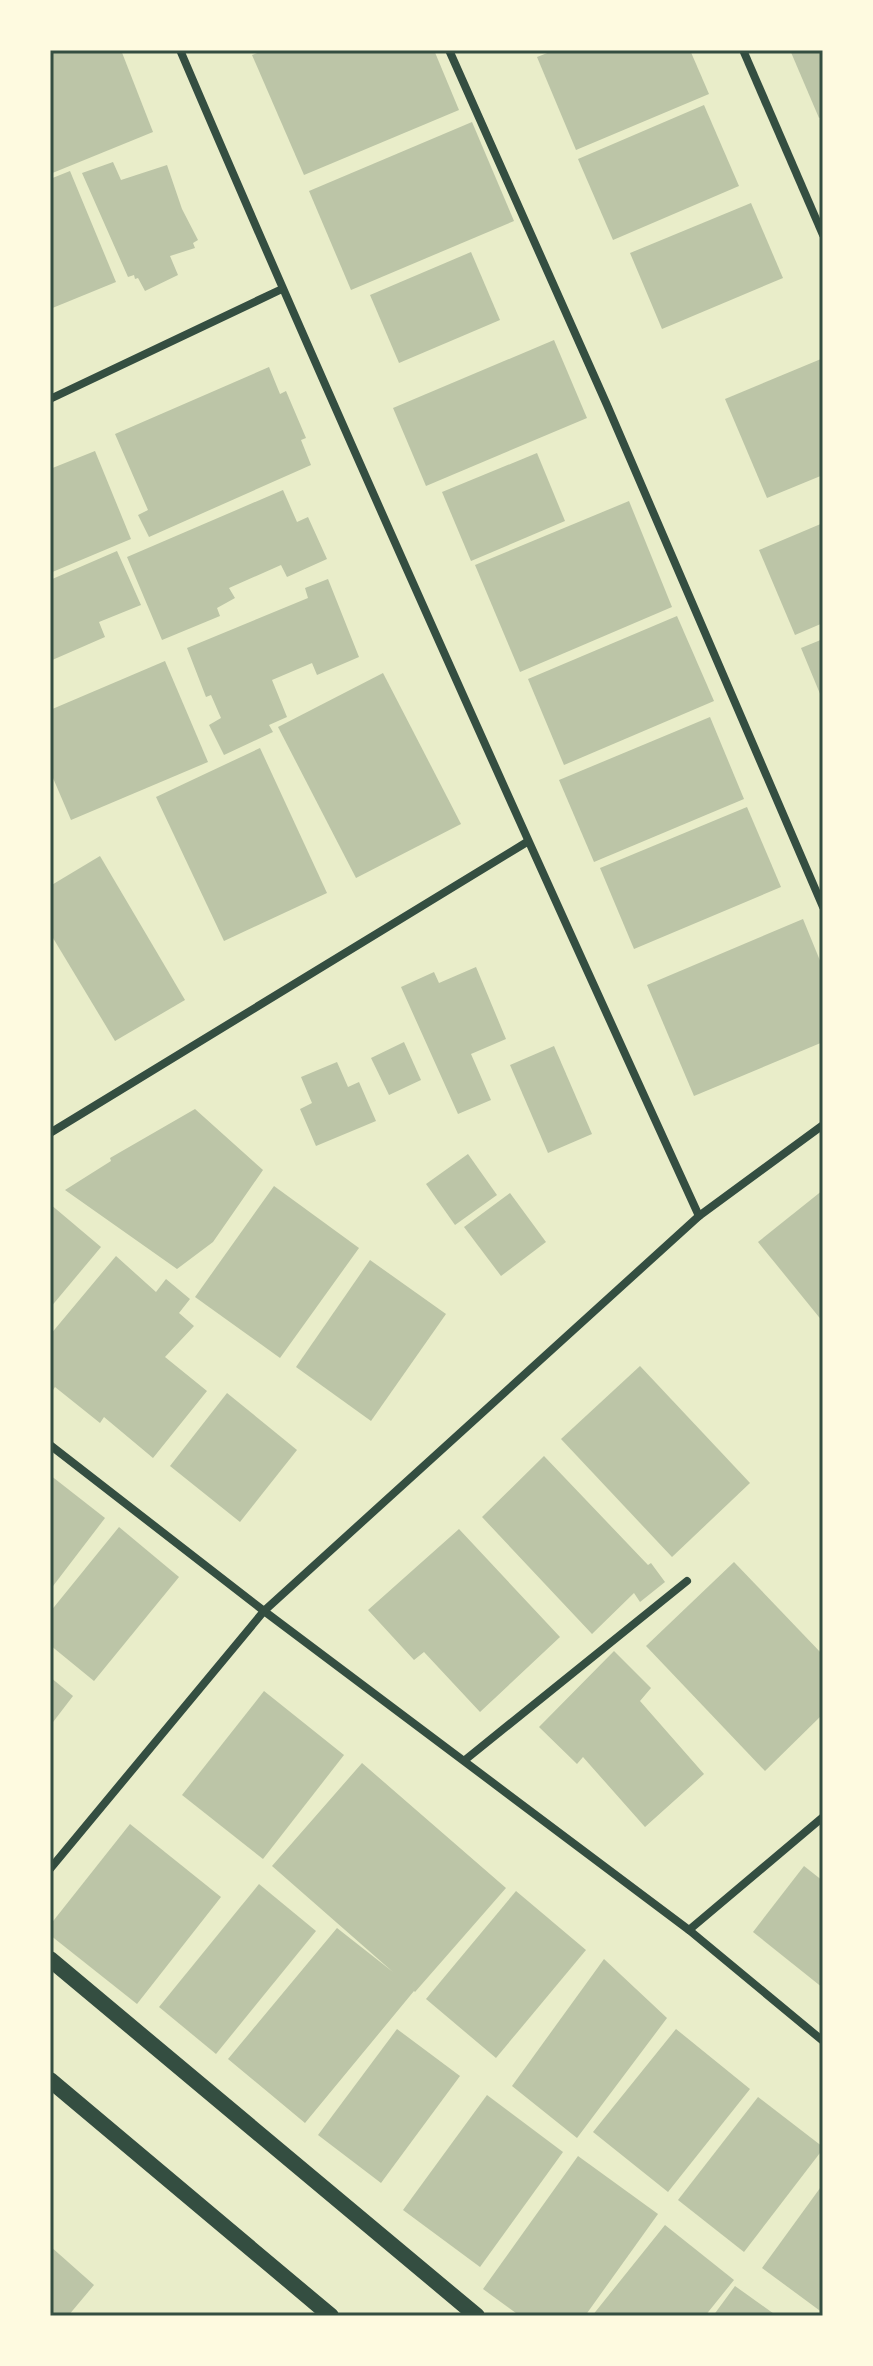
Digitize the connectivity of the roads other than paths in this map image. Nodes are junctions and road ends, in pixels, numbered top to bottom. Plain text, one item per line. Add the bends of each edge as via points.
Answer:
1 (180, 50) edge
2 (449, 50) edge
3 (743, 50) edge
4 (823, 235) edge
5 (282, 289) junction
6 (50, 399) edge
7 (527, 842) junction
8 (823, 907) edge
9 (823, 1125) edge
10 (50, 1133) edge
11 (699, 1216) junction
12 (50, 1445) edge
13 (687, 1581) dead end
14 (264, 1611) junction
15 (465, 1760) junction
16 (823, 1817) edge
17 (50, 1869) edge
18 (689, 1930) junction
19 (50, 1959) edge
20 (823, 2041) edge
21 (50, 2080) edge
22 (331, 2316) edge
23 (477, 2316) edge

1 - 5 street
2 - 8 street
3 - 4 street
5 - 6 street
5 - 7 street
7 - 10 street
7 - 11 street
9 - 11 street
11 - 14 street
12 - 14 street
13 - 15 street
14 - 15 street
14 - 17 street
15 - 18 street
16 - 18 street
18 - 20 street
19 - 23 main road
21 - 22 main road

